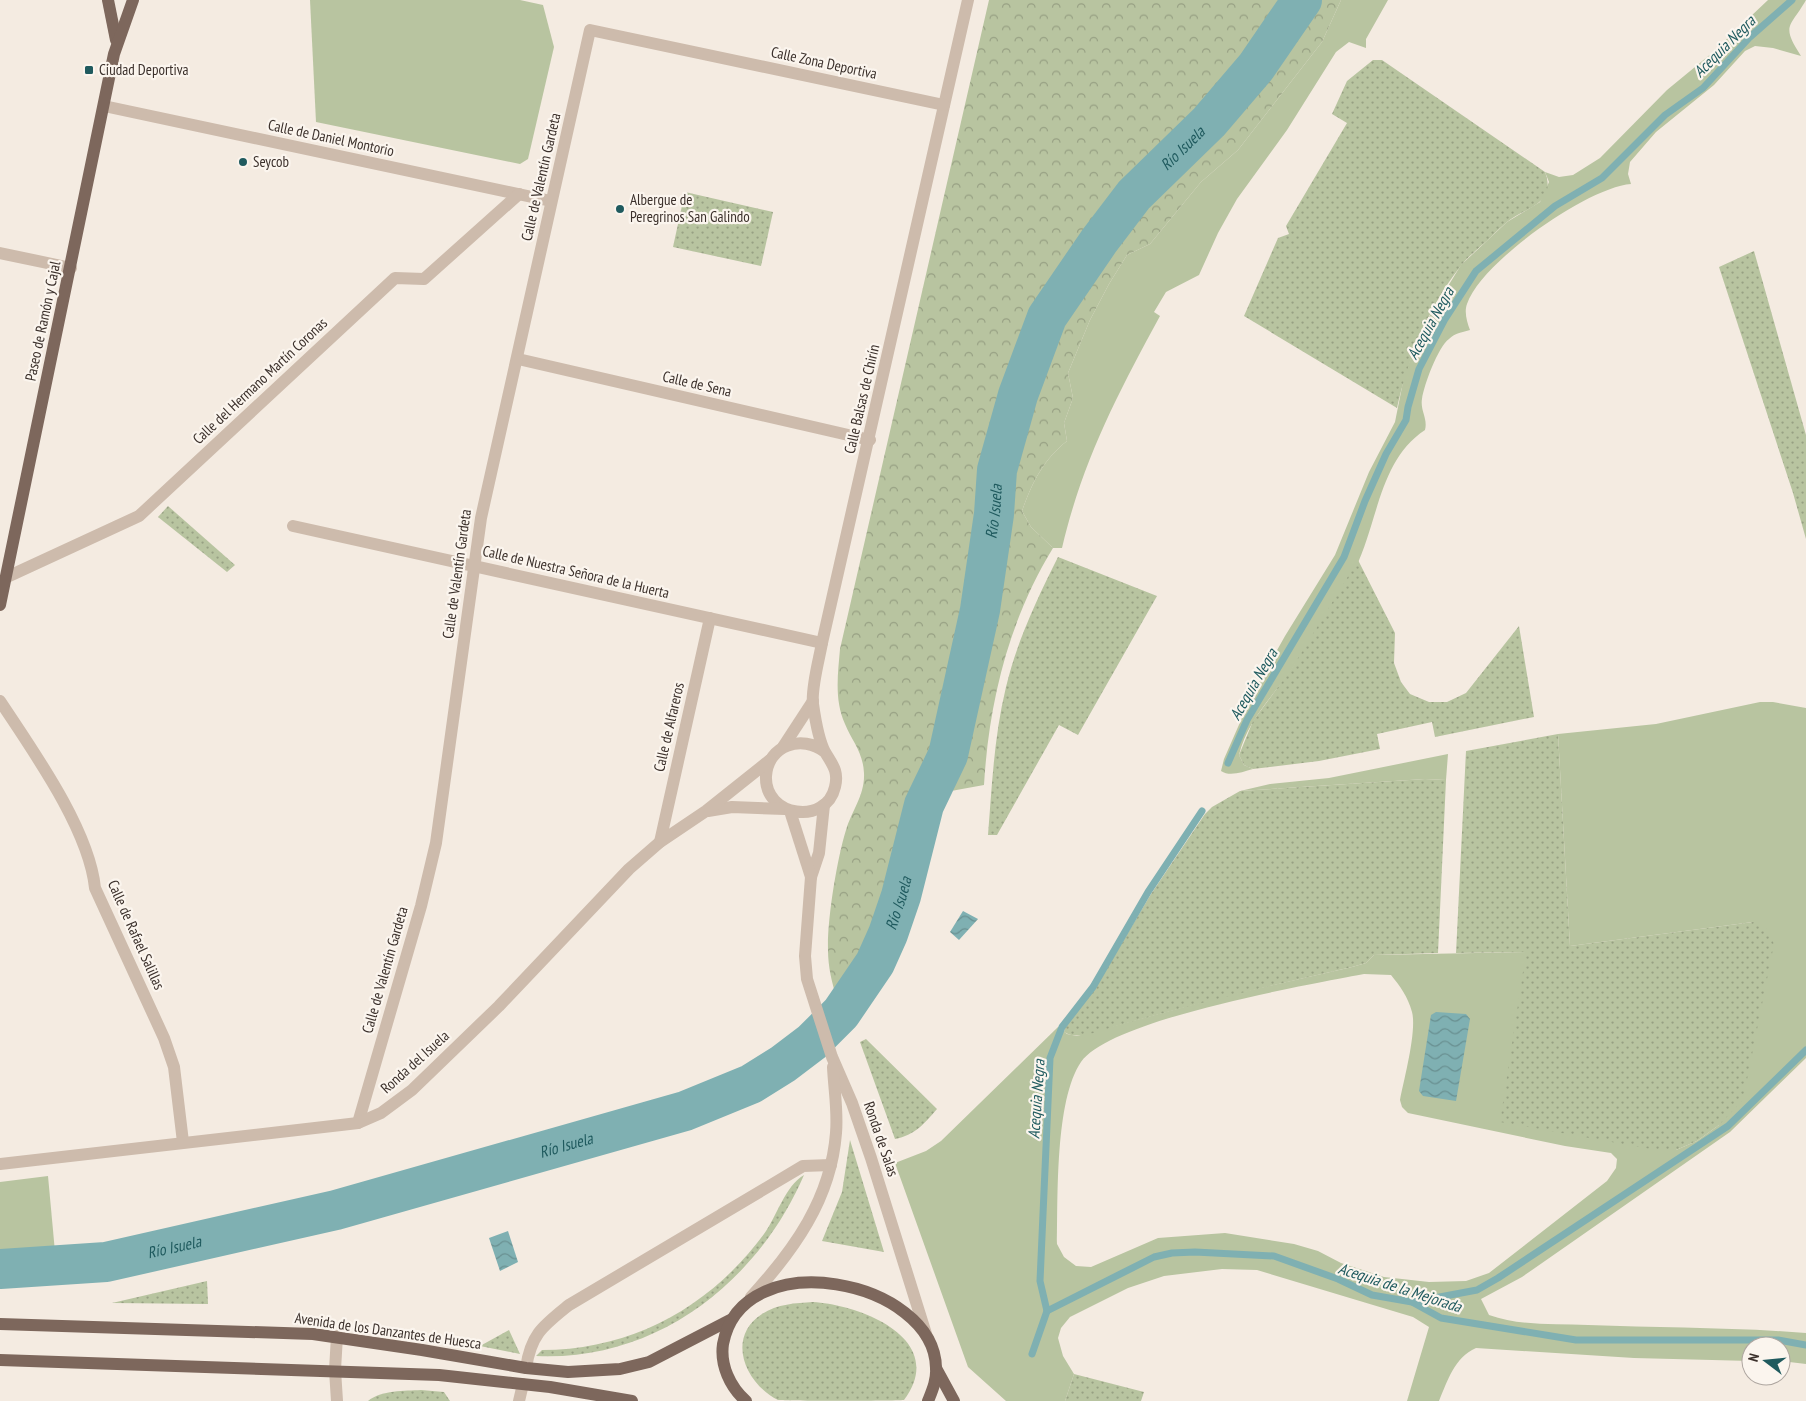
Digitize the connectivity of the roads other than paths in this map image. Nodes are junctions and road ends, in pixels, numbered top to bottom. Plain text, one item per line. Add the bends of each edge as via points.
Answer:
1 (108, 0) edge
2 (133, 0) edge
3 (968, 0) edge
4 (590, 30) joint
5 (116, 43) junction
6 (944, 105) junction
7 (104, 106) junction
8 (519, 194) junction
9 (551, 201) junction
10 (0, 253) edge
11 (71, 268) junction
12 (518, 360) junction
13 (870, 440) junction
14 (292, 526) dead end
15 (474, 566) junction
16 (7, 577) junction
17 (0, 605) edge
18 (710, 618) junction
19 (822, 643) junction
20 (0, 701) edge
21 (813, 701) junction
22 (825, 752) junction
23 (777, 753) junction
24 (824, 805) junction
25 (788, 810) junction
26 (706, 811) junction
27 (660, 842) junction
28 (811, 877) junction
29 (832, 1058) junction
30 (358, 1123) junction
31 (183, 1142) junction
32 (0, 1164) edge
33 (831, 1165) junction
34 (751, 1298) junction
35 (730, 1320) junction
36 (0, 1324) edge
37 (337, 1336) junction
38 (927, 1336) junction
39 (0, 1360) edge
40 (526, 1368) junction
41 (936, 1368) junction
42 (335, 1370) junction
43 (523, 1384) junction
44 (337, 1401) edge
45 (519, 1401) edge
46 (632, 1401) edge
47 (746, 1401) edge
48 (928, 1401) edge
49 (954, 1401) edge

1 - 5 main road, Paseo de Ramón y Cajal
2 - 5 main road, Paseo de Ramón y Cajal
3 - 6 street
4 - 6 street, Calle Zona Deportiva
4 - 9 street, Calle de Valentín Gardeta
5 - 7 main road, Paseo de Ramón y Cajal
6 - 13 street, Calle Balsas de Chirín
7 - 8 street, Calle de Daniel Montorio
7 - 11 main road, Paseo de Ramón y Cajal
8 - 9 street, Calle de Daniel Montorio
8 - 16 street, Calle del Hermano Martín Coronas via 424,279 395,278 139,516
9 - 12 street, Calle de Valentín Gardeta
10 - 11 street
11 - 16 main road, Paseo de Ramón y Cajal
12 - 13 street, Calle de Sena
12 - 15 street, Calle de Valentín Gardeta via 481,518
13 - 19 street, Calle Balsas de Chirín
14 - 15 street, Calle de Nuestra Señora de la Huerta
15 - 18 street, Calle de Nuestra Señora de la Huerta
15 - 30 street, Calle de Valentín Gardeta via 436,843
16 - 17 main road, Paseo de Ramón y Cajal
18 - 19 street, Calle de Nuestra Señora de la Huerta
18 - 27 street, Calle de Alfareros
19 - 21 street, Calle Balsas de Chirín
20 - 31 street, Calle de Rafael Salillas via 67,809 93,869 95,888 164,1038 174,1067
21 - 22 street, Calle Balsas de Chirín
21 - 23 street, Calle Balsas de Chirín
22 - 23 street via 804,742 792,744
22 - 24 street via 835,766 836,778 834,790
23 - 25 street via 767,768 767,786 772,797
23 - 26 street, Ronda del Isuela
24 - 25 street via 808,812
24 - 28 street via 820,846
25 - 26 street, Ronda del Isuela via 749,807
25 - 28 street
26 - 27 street, Ronda del Isuela
27 - 30 street, Ronda del Isuela via 629,869 499,1006 412,1090 381,1113
28 - 29 street via 805,956 807,979
29 - 33 street via 836,1130
29 - 38 street, Ronda de Salas via 871,1158
30 - 31 street, Ronda del Isuela
31 - 32 street, Ronda del Isuela
33 - 34 street via 804,1231
33 - 40 street via 803,1166 569,1305 536,1334
34 - 35 main road
34 - 38 main road via 791,1284 836,1284 879,1297 911,1318
35 - 40 main road, Avenida de los Danzantes de Huesca via 663,1356 620,1369 568,1372
35 - 47 main road via 723,1363 735,1390
36 - 37 main road, Avenida de los Danzantes de Huesca
37 - 40 main road, Avenida de los Danzantes de Huesca
37 - 42 street
38 - 41 main road
39 - 42 main road
41 - 48 main road
41 - 49 main road
42 - 43 main road via 439,1375
42 - 44 street
43 - 45 street
43 - 46 main road

